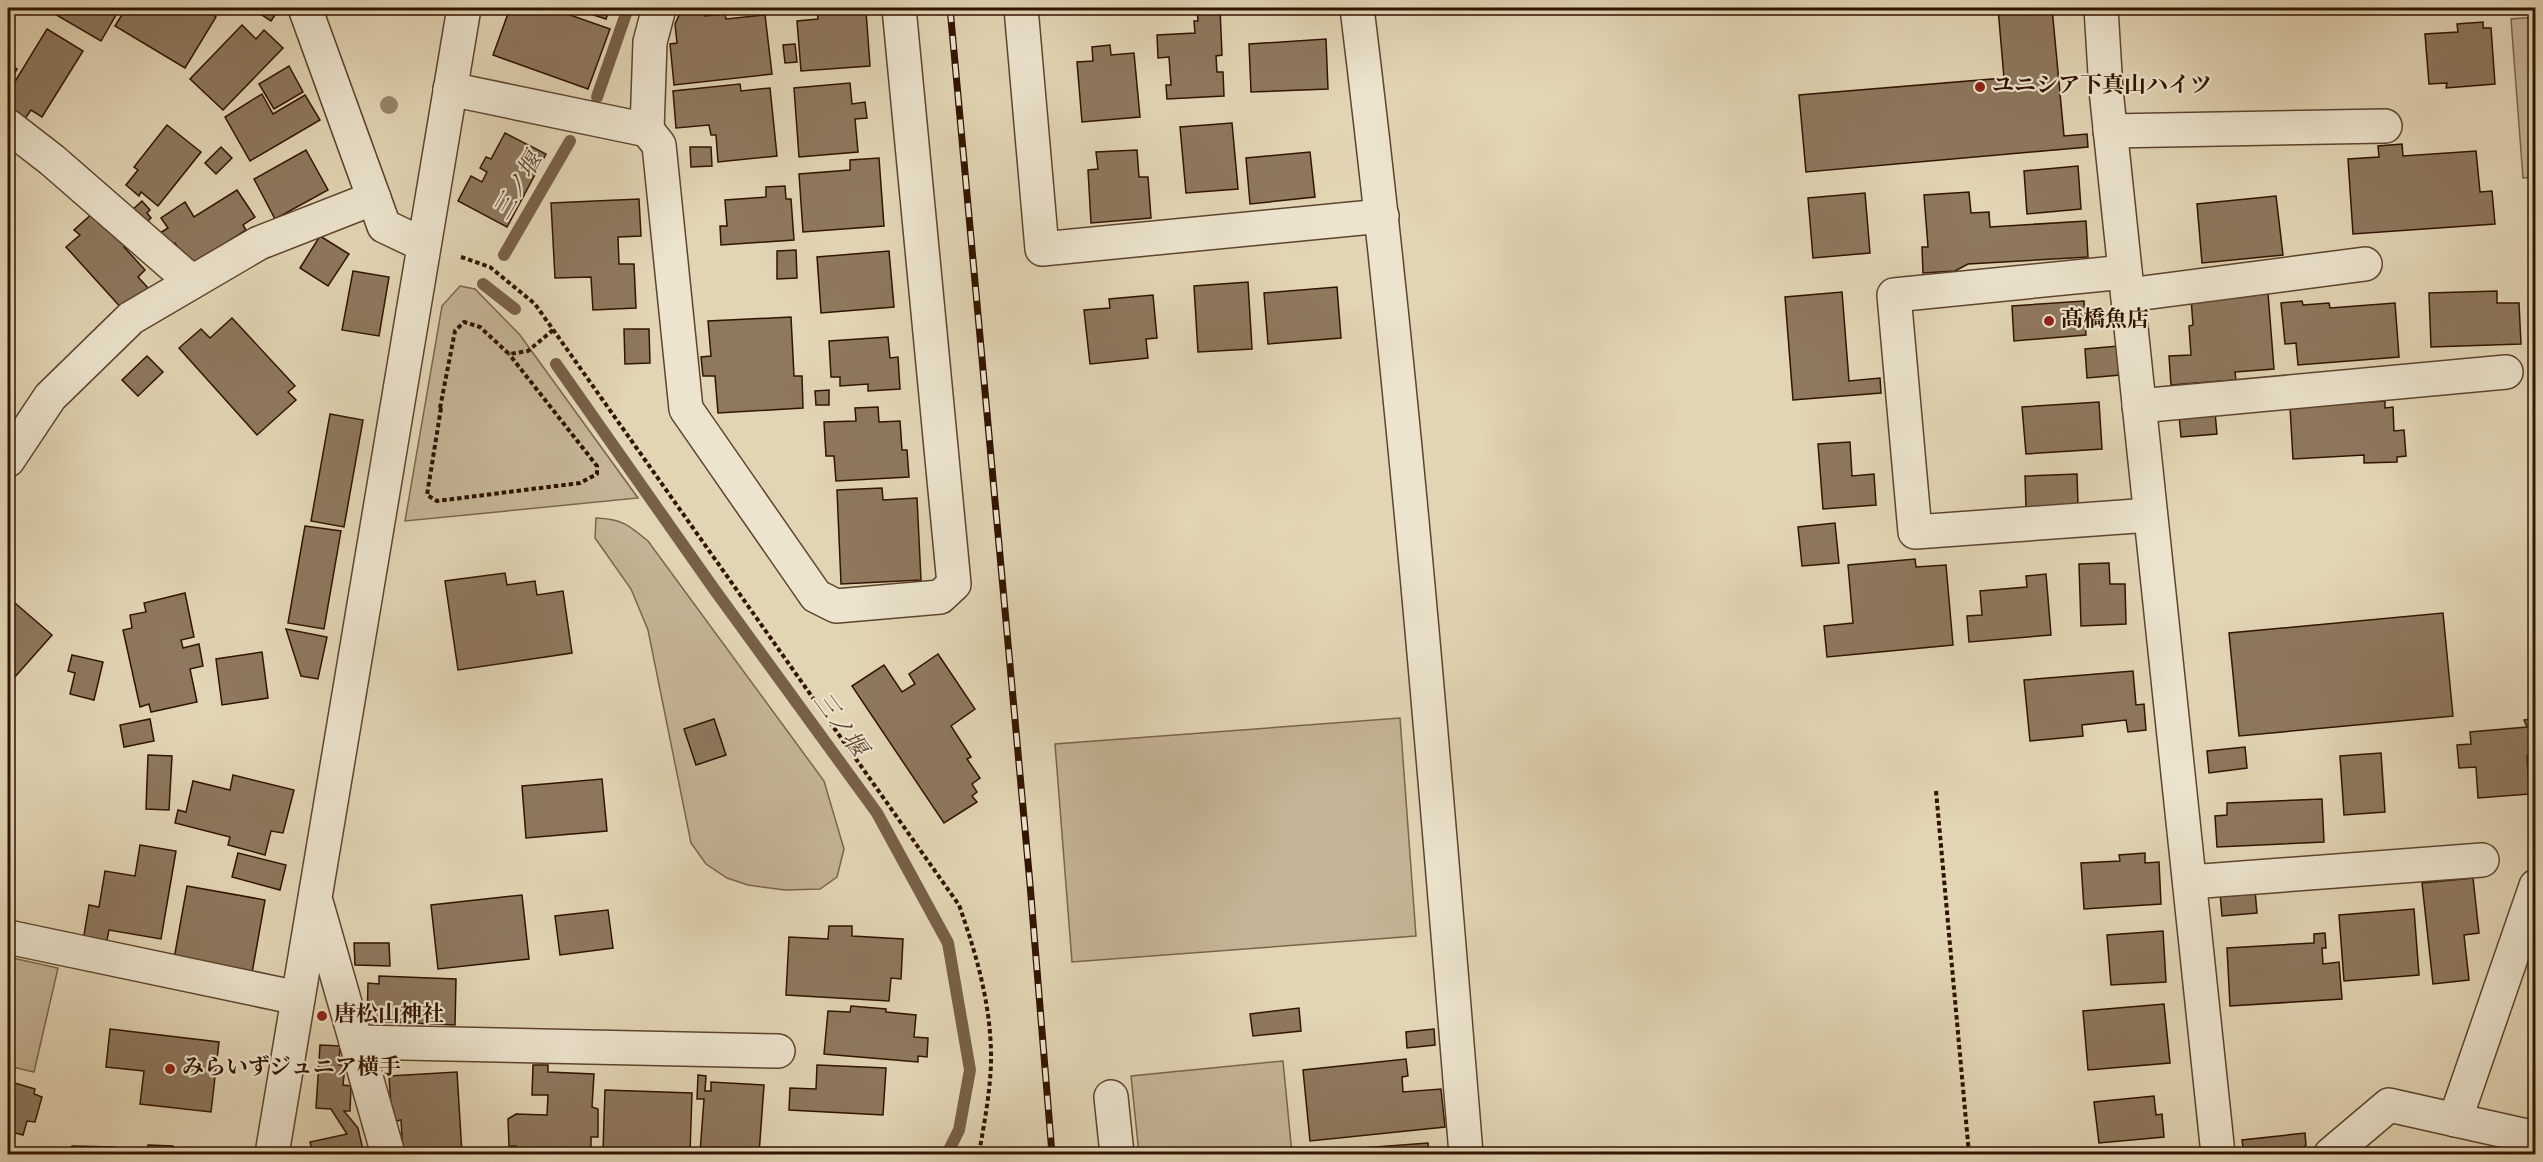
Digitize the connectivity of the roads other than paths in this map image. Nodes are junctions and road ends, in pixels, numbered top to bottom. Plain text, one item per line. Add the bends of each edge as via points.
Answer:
1 (305, 8) edge
2 (464, 8) edge
3 (659, 8) edge
4 (899, 8) edge
5 (1021, 8) edge
6 (1357, 8) edge
7 (2101, 8) edge
8 (450, 89) junction
9 (8, 126) edge
10 (2385, 126) dead end
11 (647, 130) junction
12 (2110, 131) junction
13 (374, 198) junction
14 (1382, 216) junction
15 (424, 245) junction
16 (2365, 264) dead end
17 (192, 282) junction
18 (2126, 283) junction
19 (2506, 372) dead end
20 (2139, 406) junction
21 (8, 460) edge
22 (2150, 515) junction
23 (2482, 860) dead end
24 (2190, 882) junction
25 (2535, 886) edge
26 (315, 895) junction
27 (8, 937) edge
28 (298, 998) junction
29 (356, 1042) junction
30 (778, 1051) dead end
31 (1111, 1097) dead end
32 (2455, 1120) junction
33 (2535, 1138) edge
34 (272, 1155) edge
35 (388, 1155) edge
36 (1117, 1155) edge
37 (1466, 1155) edge
38 (2218, 1155) edge
39 (2331, 1155) edge

1 - 13 street
2 - 8 street
3 - 11 street via 650,42
4 - 11 street via 954,584 940,597 836,606 816,596 686,409 659,145
5 - 14 street via 1042,249
6 - 14 street
7 - 12 street
8 - 11 street
8 - 15 street
9 - 17 street via 52,159
10 - 12 street
12 - 18 street
13 - 15 street via 384,226
13 - 17 street via 259,243
14 - 37 street via 1434,753
15 - 26 street
16 - 18 street
17 - 21 street via 131,318 50,397
18 - 20 street
18 - 22 street via 1894,295 1915,532
19 - 20 street
20 - 22 street
22 - 24 street
23 - 24 street
24 - 38 street
25 - 32 street
26 - 28 street
26 - 29 street
27 - 28 street
28 - 34 street
29 - 30 street
29 - 35 street
31 - 36 street
32 - 33 street
32 - 39 street via 2389,1106

